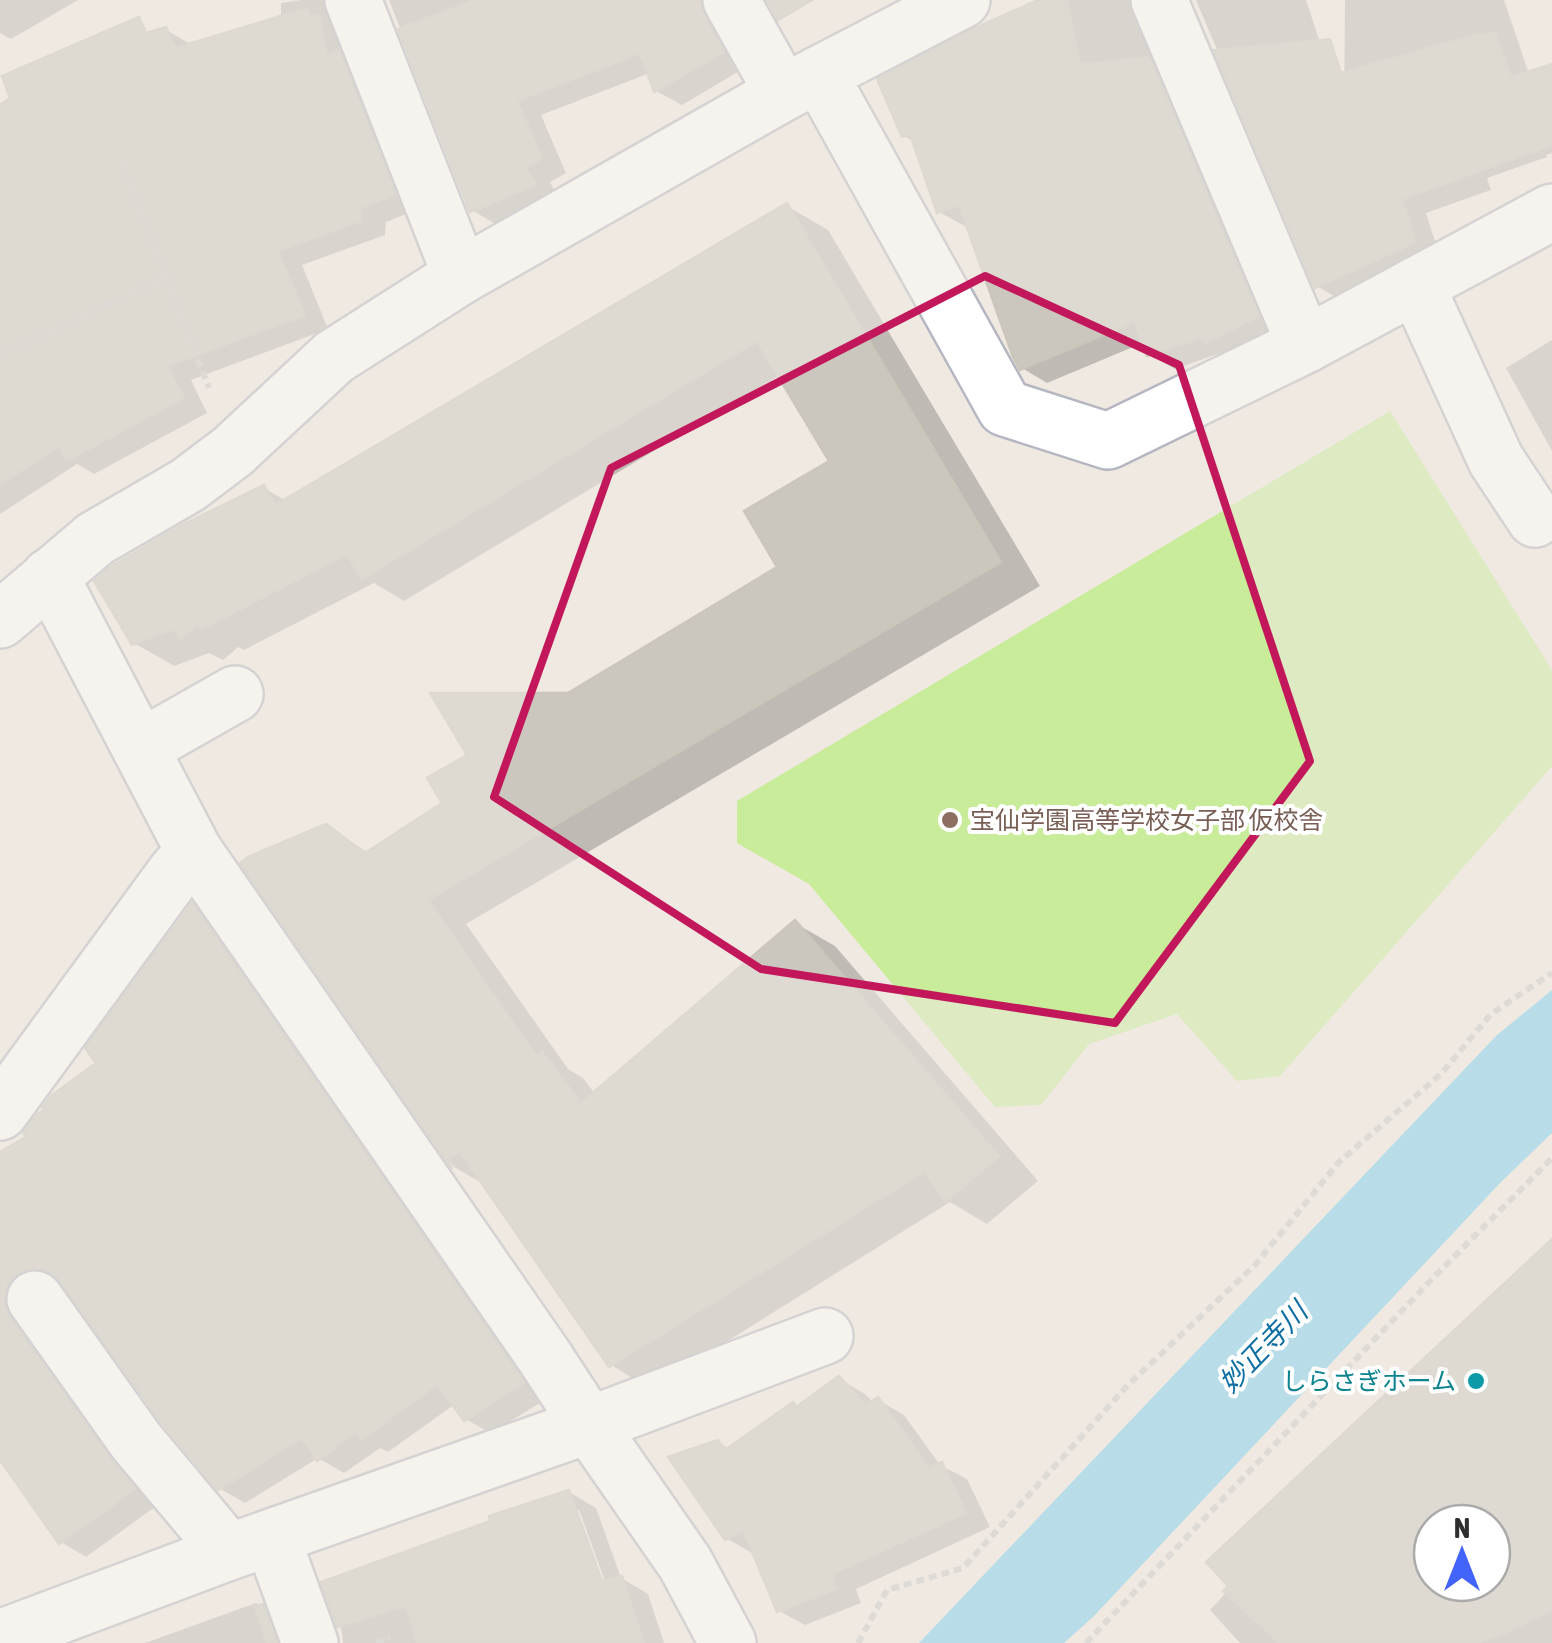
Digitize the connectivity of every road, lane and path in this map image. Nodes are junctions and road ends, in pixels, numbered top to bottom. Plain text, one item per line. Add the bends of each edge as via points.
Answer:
1 (353, 0) edge
2 (731, 0) edge
3 (962, 0) edge
4 (1159, 0) edge
5 (801, 84) junction
6 (121, 161) dead end
7 (1552, 212) edge
8 (461, 276) junction
9 (166, 277) junction
10 (1416, 285) junction
11 (1304, 345) junction
12 (0, 353) edge
13 (233, 451) junction
14 (1534, 519) dead end
15 (50, 576) junction
16 (0, 620) edge
17 (234, 694) dead end
18 (140, 748) junction
19 (194, 851) junction
20 (1552, 973) edge
21 (0, 1112) edge
22 (1552, 1158) edge
23 (36, 1299) dead end
24 (824, 1336) dead end
25 (589, 1425) junction
26 (250, 1545) junction
27 (10, 1626) edge
28 (390, 1638) dead end
29 (310, 1643) edge
30 (376, 1643) edge
31 (728, 1643) edge
32 (858, 1643) edge
33 (1086, 1643) edge

1 - 8 street
2 - 5 street
3 - 5 street
4 - 11 street
5 - 8 street
5 - 11 street via 1006,408 1108,441
6 - 9 path
7 - 10 street
8 - 13 street via 334,357
9 - 12 path
9 - 13 path
10 - 11 street
10 - 14 street via 1496,460
13 - 15 street
15 - 16 street
15 - 18 street
17 - 18 street
18 - 19 street
19 - 21 street
19 - 25 street
20 - 32 path via 1491,1014 1441,1074 1339,1162 1254,1264 1127,1386 963,1568 887,1590
22 - 33 path
23 - 26 street via 136,1441
24 - 25 street
25 - 26 street
25 - 31 street via 684,1563
26 - 27 street
26 - 29 street
28 - 30 path

